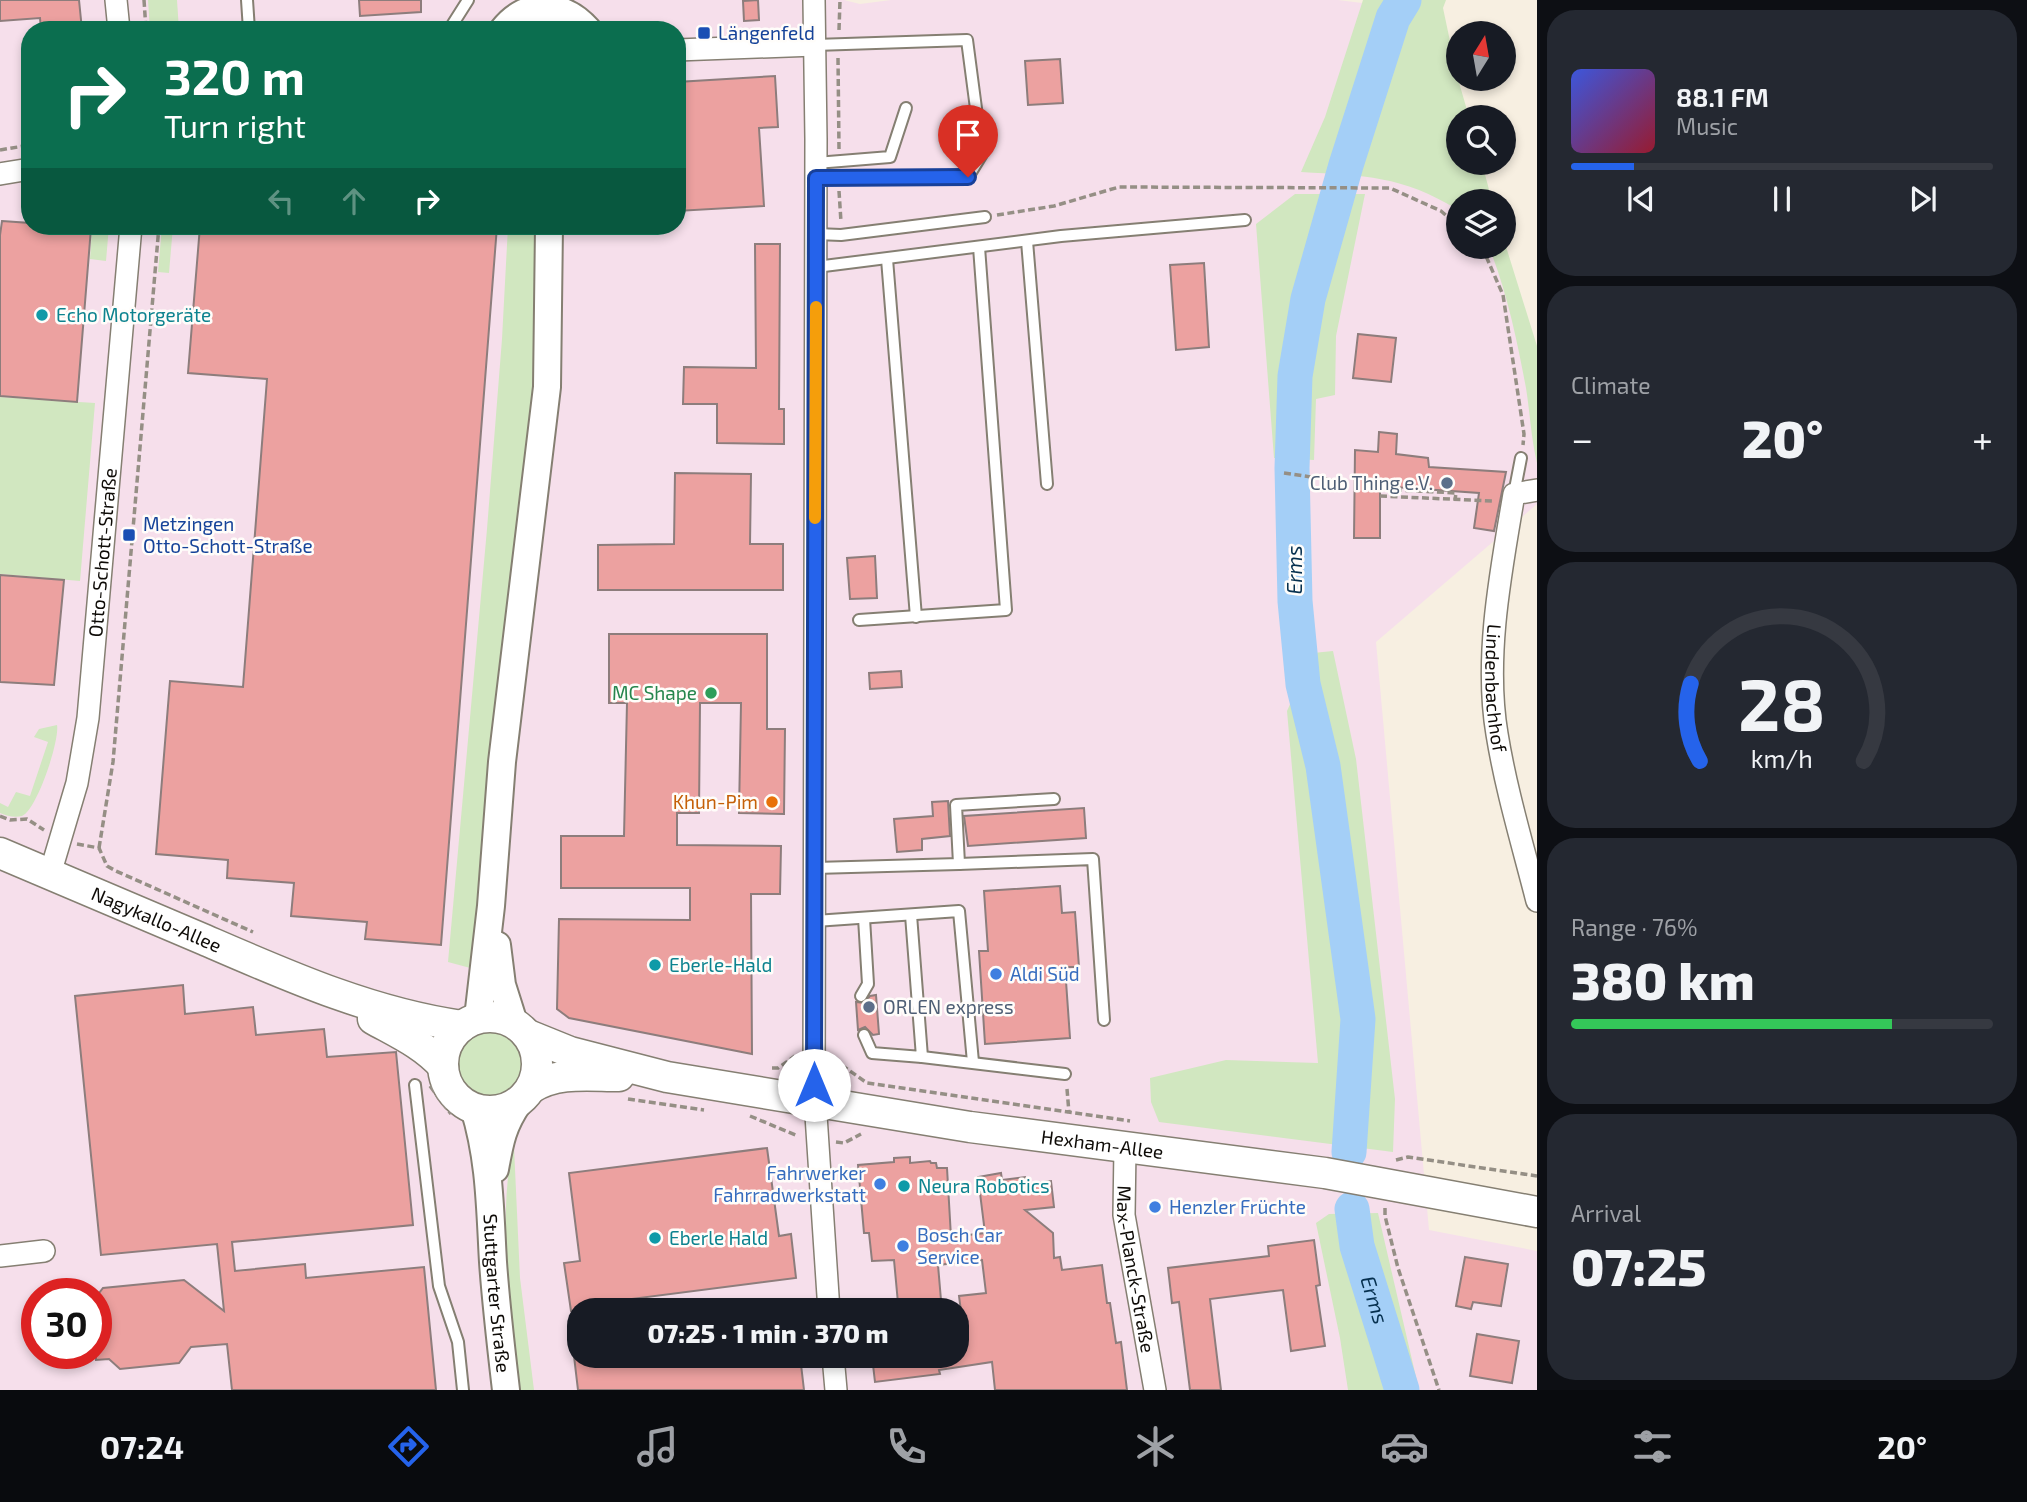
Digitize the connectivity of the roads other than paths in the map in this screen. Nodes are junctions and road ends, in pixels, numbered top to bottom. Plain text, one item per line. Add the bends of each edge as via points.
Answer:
1 (116, 0) edge
2 (247, 0) edge
3 (468, 0) edge
4 (814, 0) edge
5 (555, 3) edge
6 (516, 14) edge
7 (118, 21) edge
8 (248, 21) edge
9 (455, 21) edge
10 (580, 21) edge
11 (815, 45) junction
12 (686, 50) edge
13 (906, 108) dead end
14 (21, 170) edge
15 (816, 171) junction
16 (0, 174) edge
17 (985, 217) road end
18 (1245, 220) dead end
19 (816, 234) junction
20 (130, 235) edge
21 (549, 235) edge
22 (1027, 241) junction
23 (979, 247) junction
24 (887, 259) junction
25 (816, 267) junction
26 (1521, 458) road end
27 (1046, 484) dead end
28 (1537, 490) edge
29 (1513, 498) junction
30 (916, 617) junction
31 (859, 620) dead end
32 (1054, 799) dead end
33 (0, 853) edge
34 (959, 864) junction
35 (815, 868) junction
36 (50, 874) junction
37 (1537, 901) edge
38 (491, 905) junction
39 (911, 915) junction
40 (864, 919) junction
41 (815, 921) junction
42 (311, 986) junction
43 (867, 996) dead end
44 (1104, 1020) dead end
45 (470, 1022) junction
46 (521, 1029) junction
47 (870, 1035) dead end
48 (922, 1057) junction
49 (973, 1062) junction
50 (1065, 1074) road end
51 (436, 1075) junction
52 (667, 1077) junction
53 (415, 1086) dead end
54 (525, 1095) junction
55 (815, 1101) junction
56 (466, 1115) junction
57 (1131, 1135) junction
58 (491, 1195) junction
59 (1537, 1212) edge
60 (44, 1251) dead end
61 (0, 1256) edge
62 (827, 1298) edge
63 (834, 1368) edge
64 (463, 1390) edge
65 (506, 1390) edge
66 (836, 1390) edge
67 (1154, 1390) edge

1 - 7 street
2 - 8 lane
3 - 9 lane
4 - 11 street
5 - 6 street
5 - 10 street
11 - 12 street
11 - 15 street
11 - 15 lane via 967,40 982,153 968,177 839,179
13 - 15 lane via 890,157 839,161
14 - 16 street
15 - 19 street
17 - 19 lane
18 - 22 lane
19 - 25 street
20 - 36 street, Otto-Schott-Straße via 88,718 77,783
21 - 38 street via 547,387 502,762
22 - 23 lane
22 - 27 lane
23 - 24 lane
23 - 30 lane via 1006,610
24 - 25 lane
24 - 30 lane
25 - 35 street
26 - 29 lane
28 - 29 street
29 - 37 street, Lindenbachhof via 1493,641 1495,712 1508,787
30 - 31 lane
32 - 34 lane via 956,805
33 - 36 main road, Nagykallo-Allee
34 - 35 lane
34 - 44 lane via 1093,859
35 - 41 street
36 - 42 main road, Nagykallo-Allee
38 - 45 street
38 - 46 street via 501,977
39 - 40 lane
39 - 48 lane
39 - 49 lane via 959,911
40 - 41 lane
40 - 43 lane
41 - 55 street
42 - 45 main road, Nagykallo-Allee via 405,1015
42 - 51 main road, Nagykallo-Allee via 431,1053
45 - 46 main road via 497,1017
45 - 51 main road via 449,1039
46 - 52 main road, Hexham-Allee via 570,1052
46 - 54 main road via 533,1043 538,1061 535,1079
47 - 48 lane via 872,1053
48 - 49 lane
49 - 50 lane
51 - 56 main road via 466,1105
52 - 54 main road, Hexham-Allee via 566,1076 544,1080
52 - 55 main road, Hexham-Allee
53 - 64 lane via 439,1286 458,1342
54 - 56 main road via 502,1110
54 - 58 street, Stuttgarter Straße via 502,1131
55 - 57 main road, Hexham-Allee via 970,1127
55 - 62 street
56 - 58 street, Stuttgarter Straße via 482,1132
57 - 59 main road, Hexham-Allee
57 - 67 street, Max-Planck-Straße via 1124,1215
58 - 65 street, Stuttgarter Straße
60 - 61 street
63 - 66 street

